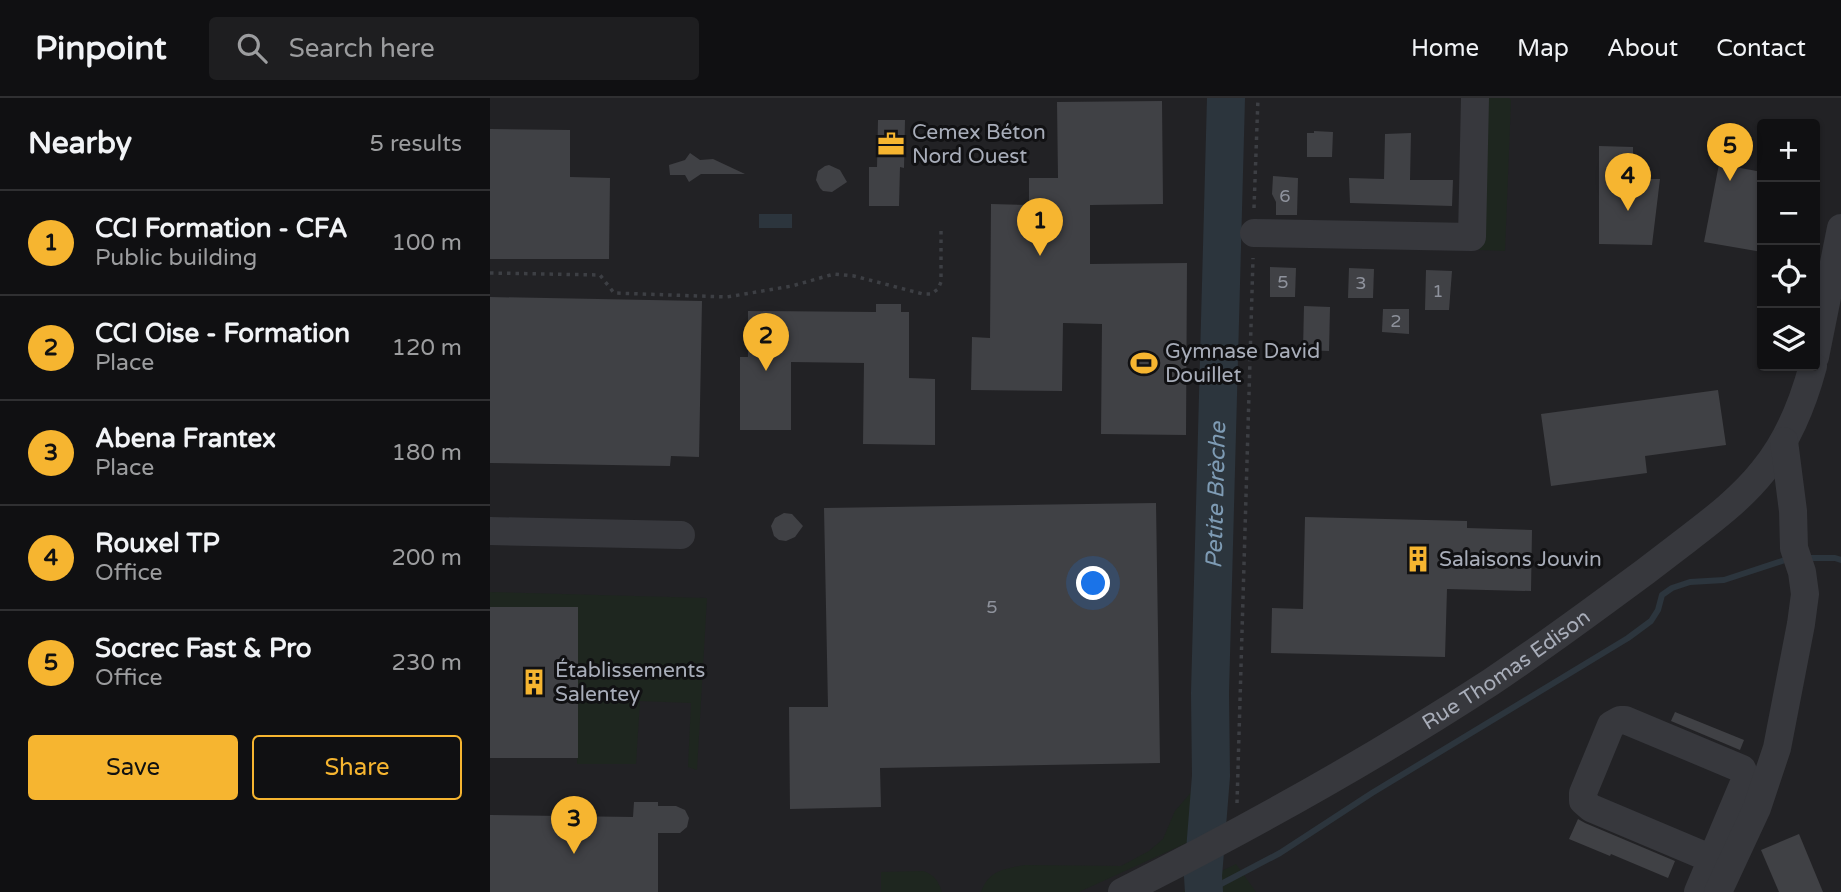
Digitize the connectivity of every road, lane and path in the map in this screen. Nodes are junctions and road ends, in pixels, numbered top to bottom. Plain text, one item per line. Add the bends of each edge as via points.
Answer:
1 (1258, 98) edge
2 (1475, 98) edge
3 (941, 226) dead end
4 (1841, 228) edge
5 (1254, 233) junction
6 (490, 273) edge
7 (1820, 332) edge
8 (1811, 371) edge
9 (1784, 441) junction
10 (490, 531) edge
11 (681, 535) dead end
12 (1230, 836) junction
13 (1712, 859) junction
14 (1122, 892) edge
15 (1698, 892) edge
16 (1718, 892) edge

1 - 5 path
2 - 5 street via 1472,237
3 - 6 path via 941,282 939,289 923,294 834,274 727,297 614,293 600,275
4 - 7 street
5 - 12 path
8 - 9 street, Rue Thomas Edison
9 - 12 street, Rue Thomas Edison via 1726,510 1554,638 1385,748
9 - 16 street via 1794,548 1805,594 1801,624 1777,748 1747,840
10 - 11 street
12 - 14 street, Rue Thomas Edison
13 - 13 street via 1746,778 1742,769 1625,720 1611,725 1583,801
13 - 15 street

